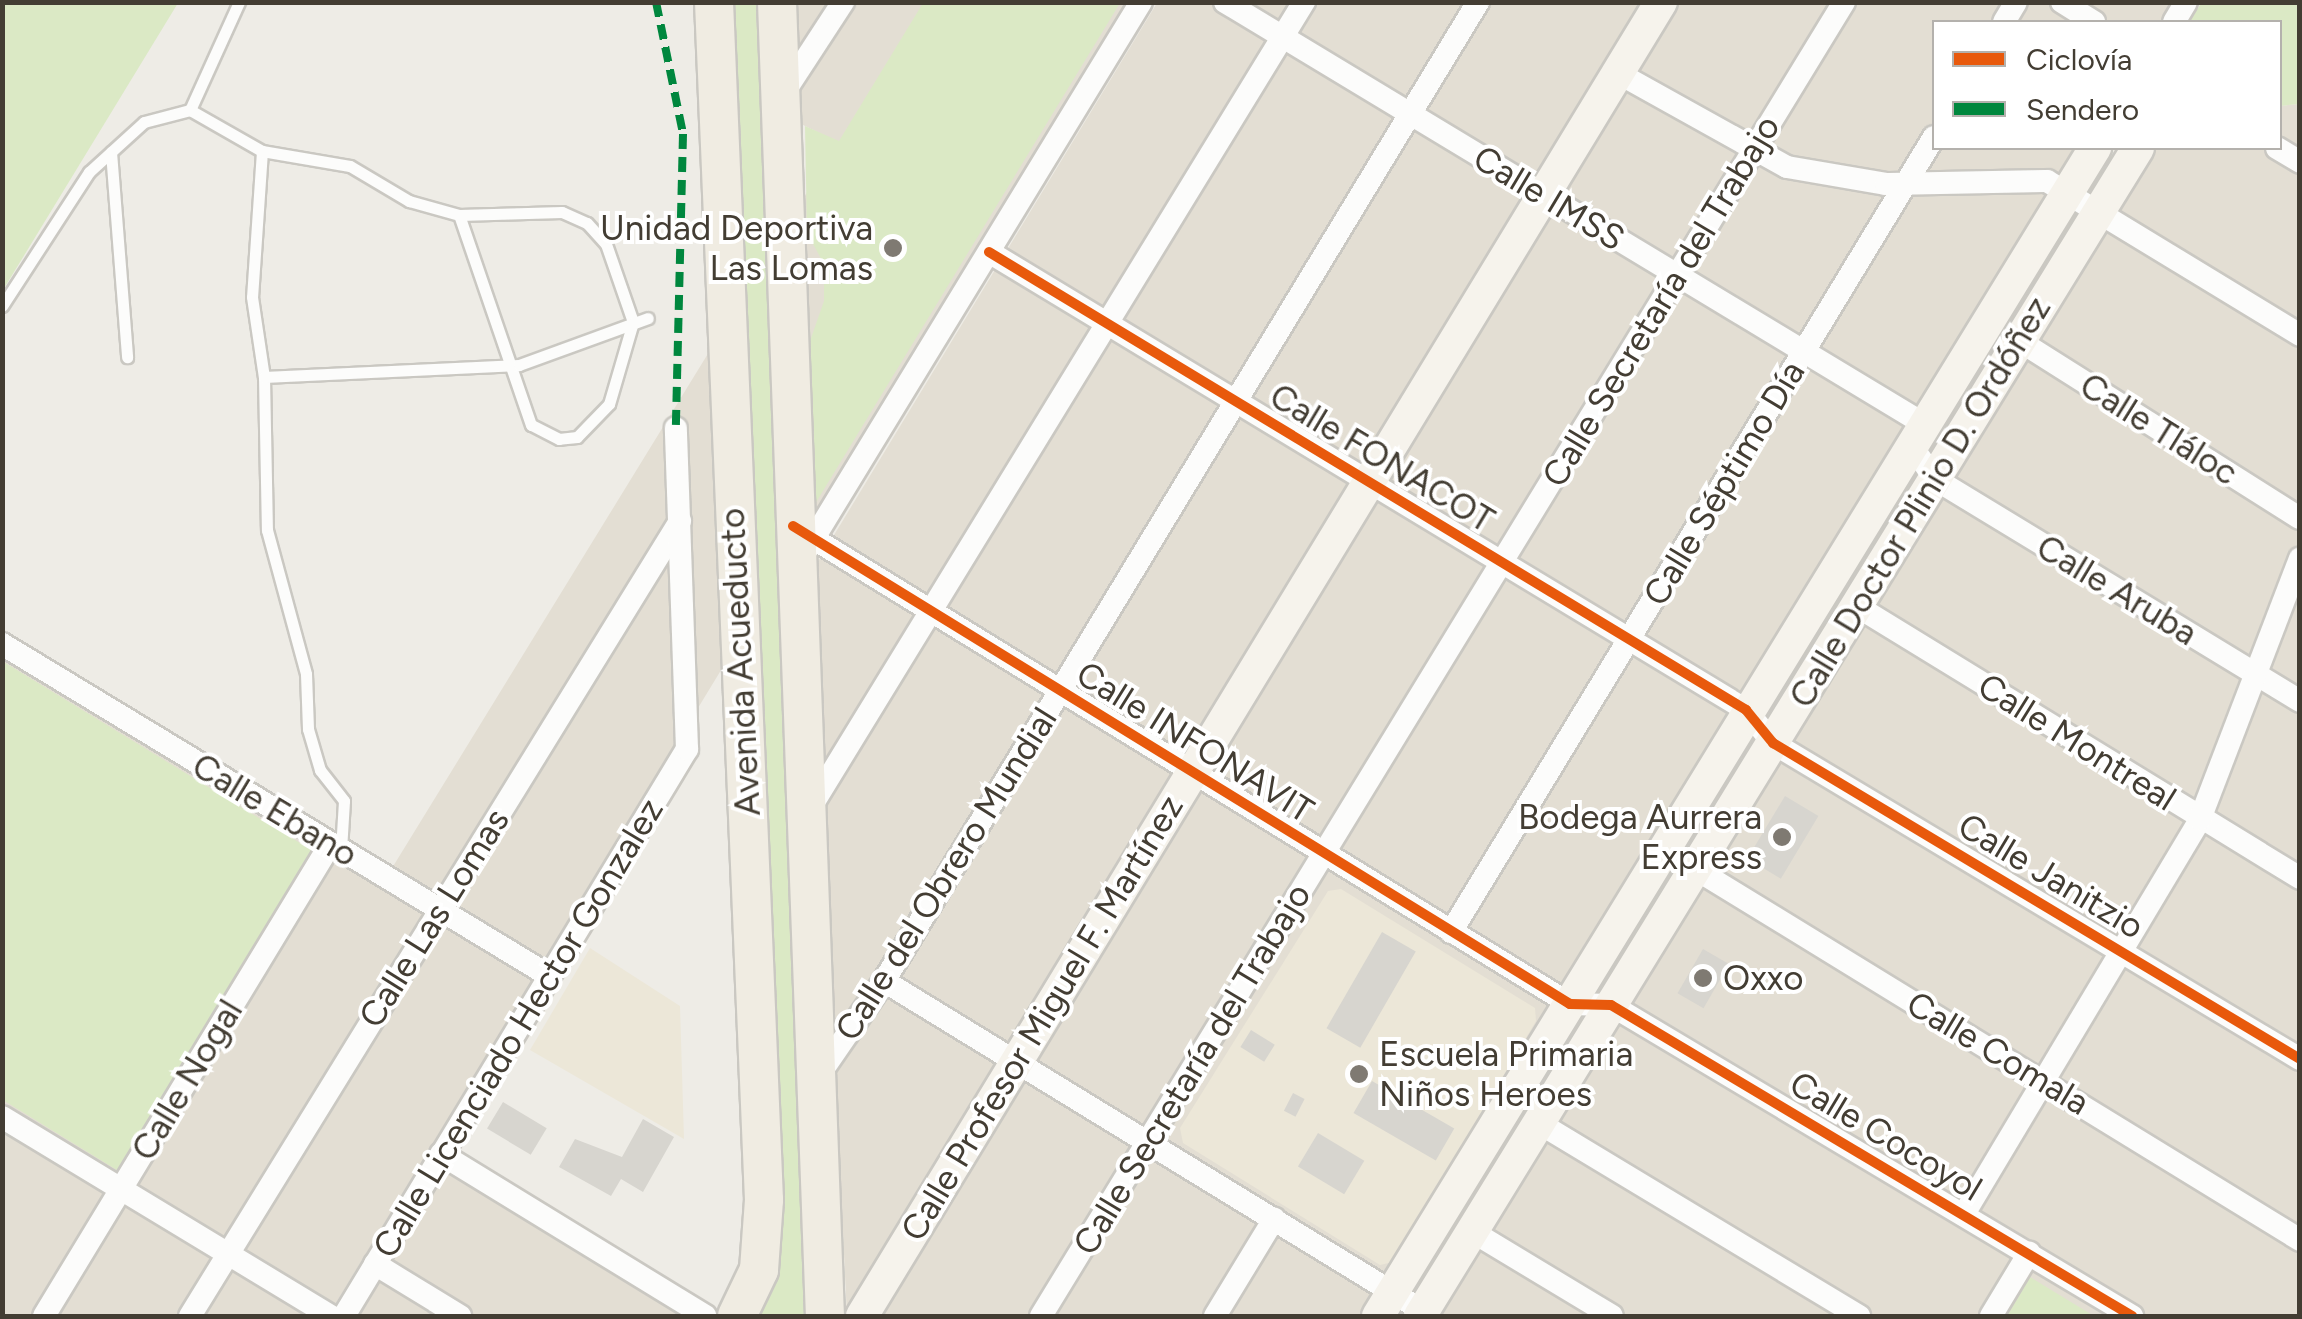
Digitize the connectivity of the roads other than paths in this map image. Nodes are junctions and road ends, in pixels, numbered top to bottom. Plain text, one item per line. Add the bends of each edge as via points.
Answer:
1 (239, 2) edge
2 (714, 2) edge
3 (777, 2) edge
4 (842, 2) edge
5 (1141, 2) edge
6 (1226, 2) edge
7 (1304, 2) edge
8 (1478, 2) edge
9 (1661, 2) edge
10 (1844, 2) edge
11 (2062, 2) edge
12 (2091, 20) edge
13 (1283, 37) junction
14 (1618, 73) junction
15 (783, 94) junction
16 (190, 110) junction
17 (1410, 114) junction
18 (1932, 140) edge
19 (2095, 150) edge
20 (2137, 150) edge
21 (262, 151) junction
22 (111, 152) junction
23 (1752, 152) junction
24 (1906, 184) junction
25 (2067, 193) junction
26 (1544, 194) junction
27 (459, 215) junction
28 (2094, 216) junction
29 (989, 252) junction
30 (1677, 275) junction
31 (2, 306) edge
32 (648, 318) dead end
33 (633, 322) junction
34 (1107, 324) junction
35 (2300, 335) edge
36 (2018, 340) junction
37 (1804, 352) junction
38 (128, 358) dead end
39 (510, 365) junction
40 (264, 377) junction
41 (1236, 402) junction
42 (676, 428) dead end
43 (1918, 435) junction
44 (1935, 478) junction
45 (1368, 482) junction
46 (2300, 518) edge
47 (680, 521) junction
48 (800, 545) junction
49 (2300, 559) edge
50 (1502, 562) junction
51 (1856, 604) junction
52 (931, 611) junction
53 (1629, 639) junction
54 (2, 644) edge
55 (2256, 674) junction
56 (1060, 691) junction
57 (2300, 701) edge
58 (1746, 710) junction
59 (1773, 743) junction
60 (1192, 772) junction
61 (807, 814) junction
62 (2200, 818) junction
63 (336, 846) junction
64 (1324, 853) junction
65 (1694, 868) junction
66 (2300, 878) edge
67 (438, 908) junction
68 (1451, 932) junction
69 (2121, 949) junction
70 (548, 975) junction
71 (884, 980) junction
72 (1570, 1004) junction
73 (1611, 1005) junction
74 (2300, 1059) edge
75 (1015, 1060) junction
76 (817, 1078) junction
77 (2042, 1079) junction
78 (6, 1126) edge
79 (1494, 1131) junction
80 (1531, 1136) junction
81 (1148, 1141) junction
82 (441, 1154) junction
83 (121, 1189) junction
84 (1964, 1214) junction
85 (1274, 1219) junction
86 (1473, 1232) junction
87 (2300, 1240) edge
88 (2028, 1253) junction
89 (228, 1254) junction
90 (375, 1264) junction
91 (1386, 1304) edge
92 (1422, 1314) edge
93 (44, 1316) edge
94 (190, 1316) edge
95 (330, 1316) edge
96 (344, 1316) edge
97 (460, 1316) edge
98 (704, 1316) edge
99 (737, 1316) edge
100 (826, 1316) edge
101 (862, 1316) edge
102 (1040, 1316) edge
103 (1215, 1316) edge
104 (1612, 1316) edge
105 (1859, 1316) edge
106 (1991, 1316) edge
107 (2132, 1316) edge

1 - 16 lane
2 - 99 main road, Avenida Acueducto via 764,1200 758,1270
3 - 15 main road, Avenida Acueducto
4 - 15 street
5 - 29 street
6 - 13 street, Calle IMSS
7 - 13 street
8 - 17 street, Calle del Obrero Mundial
9 - 14 street, Calle Profesor Miguel F. Martínez
10 - 23 street, Calle Secretaría del Trabajo
11 - 12 street
13 - 17 street, Calle IMSS
13 - 34 street
14 - 23 street
14 - 26 street, Calle Profesor Miguel F. Martínez
15 - 48 main road, Avenida Acueducto
16 - 21 lane
16 - 22 lane via 144,122
17 - 26 street, Calle IMSS
17 - 41 street, Calle del Obrero Mundial
18 - 24 street, Calle Séptimo Día
19 - 25 street, Calle Doctor Plinio D. Ordóñez
20 - 28 street, Calle Doctor Plinio D. Ordóñez
21 - 27 lane via 328,157 409,201
21 - 40 lane via 252,297
22 - 31 lane via 66,200
22 - 38 lane
23 - 24 street via 1796,169
23 - 30 street, Calle Secretaría del Trabajo
24 - 25 street via 2041,179
24 - 37 street, Calle Séptimo Día
25 - 28 street
25 - 43 street, Calle Doctor Plinio D. Ordóñez
26 - 30 street, Calle IMSS
26 - 45 street, Calle Profesor Miguel F. Martínez
27 - 33 lane via 574,214 606,244
27 - 39 lane
28 - 35 street
28 - 36 street, Calle Doctor Plinio D. Ordóñez
29 - 34 street, Calle FONACOT
29 - 48 street
30 - 37 street, Calle IMSS
30 - 50 street, Calle Secretaría del Trabajo
32 - 33 lane
33 - 39 lane
33 - 39 lane via 609,404 577,437 558,438 531,425
34 - 41 street, Calle FONACOT
34 - 52 street
36 - 44 street, Calle Doctor Plinio D. Ordóñez
36 - 46 street, Calle Tláloc
37 - 43 street, Calle IMSS
37 - 53 street, Calle Séptimo Día
39 - 40 lane
40 - 63 lane via 267,530 306,674 308,729 320,770 344,801
41 - 45 street, Calle FONACOT
41 - 56 street, Calle del Obrero Mundial
42 - 47 street
43 - 44 street
43 - 58 street, Calle Doctor Plinio D. Ordóñez
44 - 51 street, Calle Doctor Plinio D. Ordóñez
44 - 55 street, Calle Aruba
45 - 50 street, Calle FONACOT
45 - 60 street, Calle Profesor Miguel F. Martínez
47 - 67 street, Calle Las Lomas
47 - 70 street, Calle Licenciado Hector Gonzalez via 690,738
48 - 52 street, Calle INFONAVIT
48 - 61 main road, Avenida Acueducto
49 - 55 street
50 - 53 street, Calle FONACOT
50 - 64 street, Calle Secretaría del Trabajo
51 - 59 street, Calle Doctor Plinio D. Ordóñez
51 - 62 street, Calle Montreal
52 - 56 street, Calle INFONAVIT
52 - 61 street
53 - 58 street, Calle FONACOT
53 - 68 street, Calle Séptimo Día
54 - 63 street, Calle Ebano
55 - 57 street, Calle Aruba
55 - 62 street
56 - 60 street, Calle INFONAVIT
56 - 71 street, Calle del Obrero Mundial
58 - 59 street, Calle FONACOT
58 - 72 street, Calle Doctor Plinio D. Ordóñez
59 - 65 street, Calle Doctor Plinio D. Ordóñez
59 - 69 street, Calle Janitzio
60 - 64 street, Calle INFONAVIT
60 - 75 street, Calle Profesor Miguel F. Martínez
61 - 76 main road, Avenida Acueducto
62 - 66 street, Calle Montreal
62 - 69 street
63 - 67 street, Calle Ebano
63 - 83 street, Calle Nogal
64 - 68 street, Calle INFONAVIT
64 - 81 street, Calle Secretaría del Trabajo
65 - 73 street, Calle Doctor Plinio D. Ordóñez
65 - 77 street, Calle Comala
67 - 70 street, Calle Ebano
67 - 89 street, Calle Las Lomas
68 - 72 street, Calle INFONAVIT
69 - 74 street, Calle Janitzio
69 - 77 street
70 - 82 street, Calle Licenciado Hector Gonzalez
71 - 75 street
71 - 76 street, Calle del Obrero Mundial
72 - 73 street
72 - 79 street, Calle Doctor Plinio D. Ordóñez
73 - 80 street, Calle Doctor Plinio D. Ordóñez
73 - 84 street, Calle Cocoyol
75 - 81 street
75 - 101 street, Calle Profesor Miguel F. Martínez
76 - 100 main road, Avenida Acueducto
77 - 84 street
77 - 87 street, Calle Comala
78 - 83 street
79 - 80 street
79 - 91 street, Calle Doctor Plinio D. Ordóñez
80 - 86 street, Calle Doctor Plinio D. Ordóñez
80 - 105 street
81 - 85 street
81 - 102 street, Calle Secretaría del Trabajo
82 - 90 street, Calle Licenciado Hector Gonzalez
82 - 98 street
83 - 89 street
83 - 93 street, Calle Nogal
84 - 88 street, Calle Cocoyol
85 - 91 street
85 - 103 street
86 - 92 street, Calle Doctor Plinio D. Ordóñez
86 - 104 street
88 - 106 street
88 - 107 street, Calle Cocoyol
89 - 94 street, Calle Las Lomas
89 - 95 street
90 - 96 street, Calle Licenciado Hector Gonzalez
90 - 97 street
91 - 92 street

